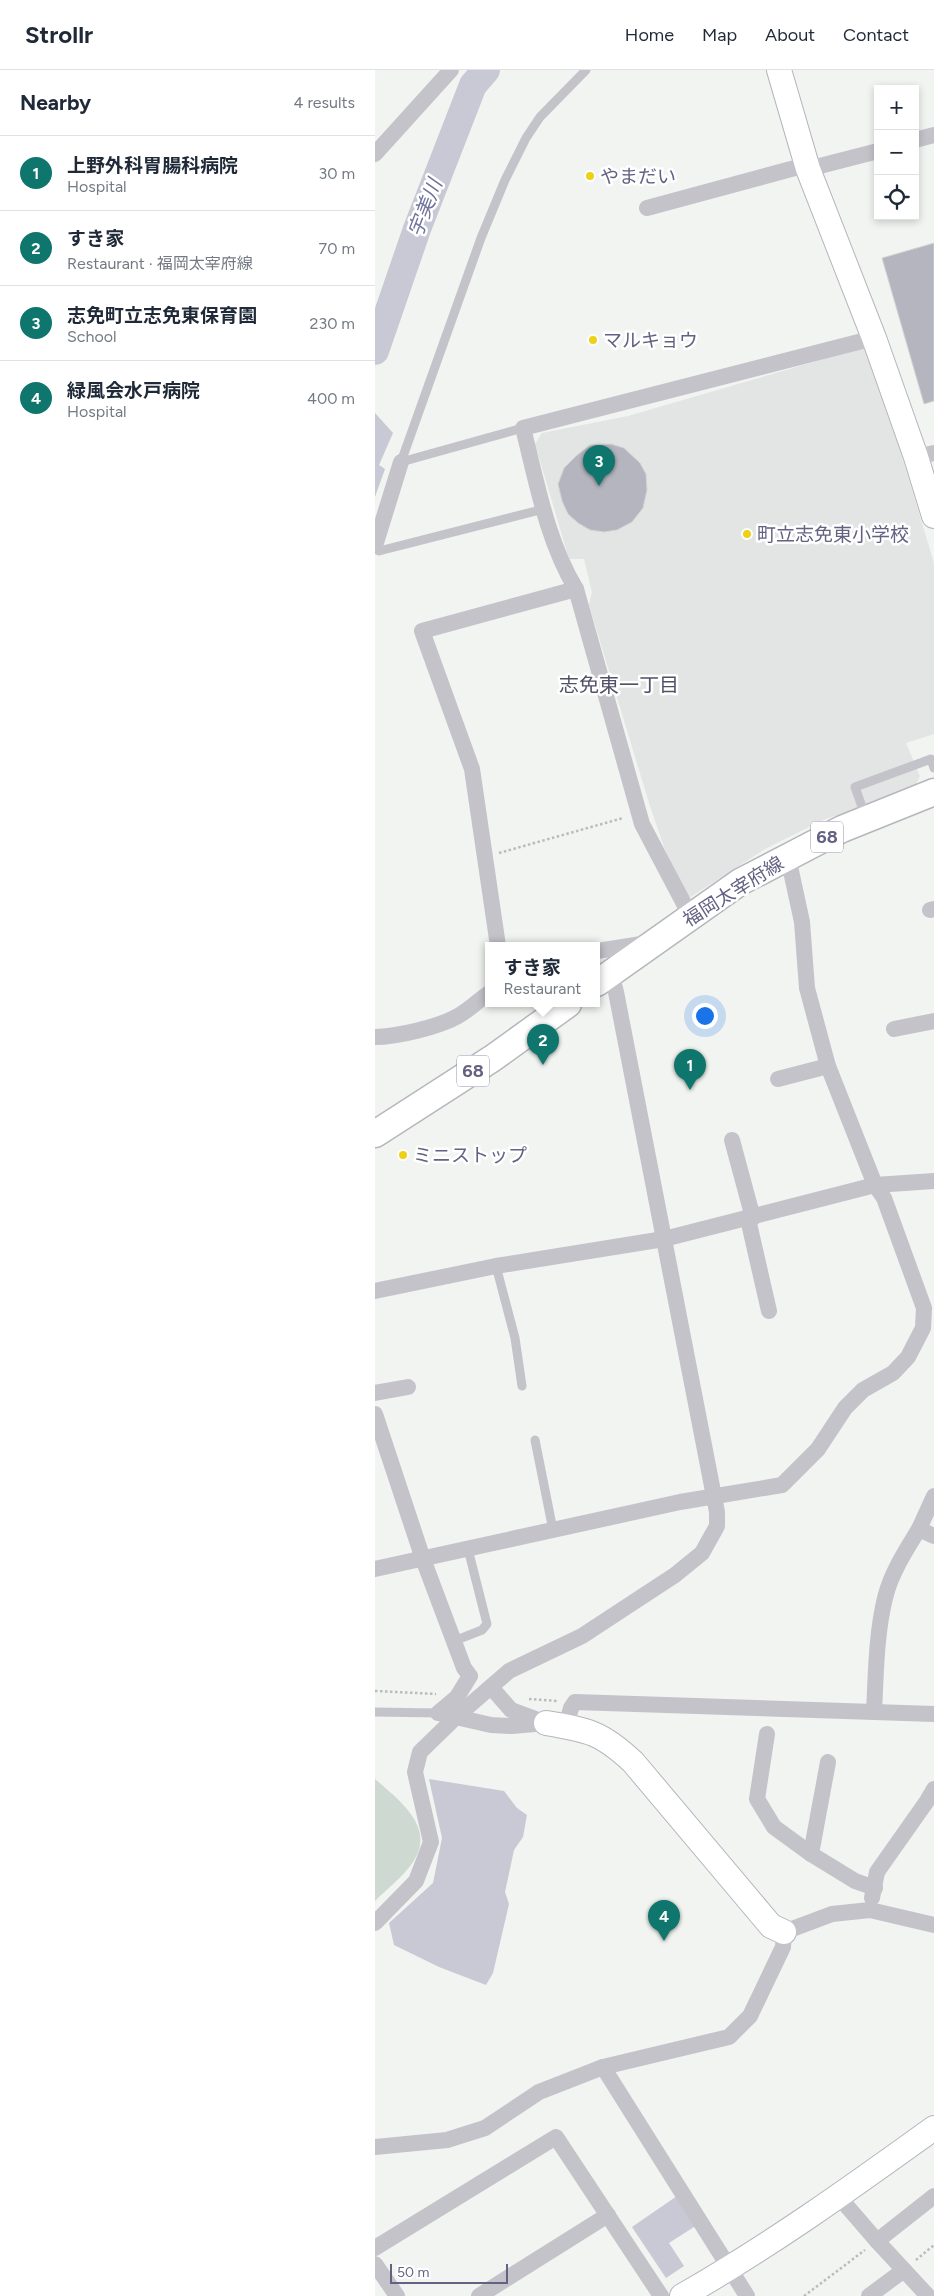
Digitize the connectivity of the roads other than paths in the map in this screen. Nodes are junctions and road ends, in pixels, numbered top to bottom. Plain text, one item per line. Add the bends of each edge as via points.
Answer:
1 (451, 70) edge
2 (586, 70) edge
3 (779, 70) edge
4 (934, 135) edge
5 (919, 139) edge
6 (874, 151) edge
7 (375, 154) edge
8 (807, 167) junction
9 (647, 208) dead end
10 (874, 338) junction
11 (523, 428) junction
12 (925, 455) edge
13 (401, 462) junction
14 (544, 508) junction
15 (934, 516) edge
16 (375, 546) edge
17 (375, 550) edge
18 (576, 589) junction
19 (932, 764) edge
20 (934, 792) edge
21 (866, 818) junction
22 (788, 857) junction
23 (691, 917) junction
24 (497, 942) edge
25 (653, 943) junction
26 (600, 951) edge
27 (604, 978) edge
28 (485, 996) edge
29 (564, 1007) edge
30 (934, 1021) edge
31 (894, 1029) dead end
32 (375, 1038) edge
33 (828, 1066) junction
34 (778, 1078) dead end
35 (375, 1134) edge
36 (732, 1140) dead end
37 (934, 1181) edge
38 (875, 1185) junction
39 (751, 1218) junction
40 (664, 1239) junction
41 (496, 1266) junction
42 (375, 1291) edge
43 (769, 1311) dead end
44 (522, 1386) dead end
45 (408, 1387) dead end
46 (375, 1393) edge
47 (375, 1414) edge
48 (535, 1440) dead end
49 (714, 1495) junction
50 (934, 1496) edge
51 (919, 1529) junction
52 (553, 1530) junction
53 (934, 1536) edge
54 (468, 1549) junction
55 (423, 1559) junction
56 (375, 1569) edge
57 (454, 1641) junction
58 (496, 1693) junction
59 (375, 1712) edge
60 (874, 1712) junction
61 (439, 1713) junction
62 (934, 1714) edge
63 (457, 1717) junction
64 (556, 1724) junction
65 (767, 1734) dead end
66 (828, 1762) dead end
67 (934, 1789) edge
68 (811, 1854) junction
69 (875, 1888) junction
70 (870, 1910) junction
71 (375, 1923) edge
72 (934, 1925) edge
73 (784, 1932) junction
74 (603, 2066) junction
75 (934, 2128) edge
76 (375, 2146) edge
77 (934, 2196) edge
78 (839, 2197) junction
79 (608, 2215) junction
80 (877, 2241) junction
81 (375, 2248) edge
82 (375, 2264) edge
83 (731, 2268) junction
84 (904, 2270) junction
85 (930, 2293) edge
86 (397, 2296) edge
87 (479, 2296) edge
88 (661, 2296) edge
89 (682, 2296) edge
90 (747, 2296) edge
91 (869, 2296) edge

1 - 7 street
2 - 13 lane via 540,117 505,180
3 - 8 street
4 - 5 street
6 - 8 street
8 - 9 street
8 - 10 street
10 - 11 street
10 - 12 street
11 - 13 lane
11 - 14 street
12 - 15 street
13 - 16 street
14 - 17 lane
14 - 18 street via 562,565
18 - 23 street via 642,824
18 - 24 street via 422,631 472,769
19 - 21 lane via 855,787
20 - 21 main road, 福岡太宰府線 / 68
21 - 22 main road, 福岡太宰府線 / 68
22 - 23 main road, 福岡太宰府線 / 68 via 740,882
22 - 33 street via 802,922 807,988
23 - 25 main road, 福岡太宰府線 / 68
25 - 26 street
25 - 27 main road, 福岡太宰府線 / 68
27 - 40 street via 616,992
28 - 32 street via 457,1017 387,1038
29 - 35 main road, 68 via 493,1058
30 - 31 street
33 - 34 street
33 - 38 street
36 - 39 street
37 - 38 street
38 - 39 street
38 - 49 street via 884,1198 924,1308 923,1328 908,1357 893,1373 863,1390 845,1408 818,1449 781,1485
39 - 40 street
39 - 43 street
40 - 41 street
40 - 49 street
41 - 42 street
41 - 44 lane via 515,1338
45 - 46 street
47 - 55 street
48 - 52 lane
49 - 52 street
49 - 58 street via 717,1526 702,1554 582,1636 509,1671
50 - 51 street
51 - 53 street
51 - 60 street via 899,1560 885,1597 876,1657
52 - 54 street
54 - 55 street
54 - 57 lane via 487,1624 482,1630
55 - 56 street
55 - 57 street
57 - 61 street via 464,1668 471,1676 457,1697
58 - 63 street
58 - 64 street via 511,1710
59 - 61 lane
60 - 62 street
60 - 64 street via 575,1702
61 - 63 street
63 - 64 street via 491,1725
63 - 71 street via 420,1752 415,1772 431,1842 416,1881
64 - 73 street via 600,1736 618,1749 771,1926
65 - 68 street via 757,1799 774,1827
66 - 68 street
67 - 69 street via 877,1872
68 - 69 street via 855,1881
69 - 70 street
70 - 72 street
70 - 73 street via 832,1914
73 - 74 street via 783,1947 750,2016 729,2037
74 - 76 street via 539,2092 485,2128 447,2140
74 - 83 street
75 - 78 street
77 - 80 street
78 - 80 street
78 - 83 street
79 - 81 street via 556,2136
79 - 87 street
79 - 88 street
80 - 84 street
82 - 86 street
83 - 89 street
83 - 90 street
84 - 85 street
84 - 91 street

